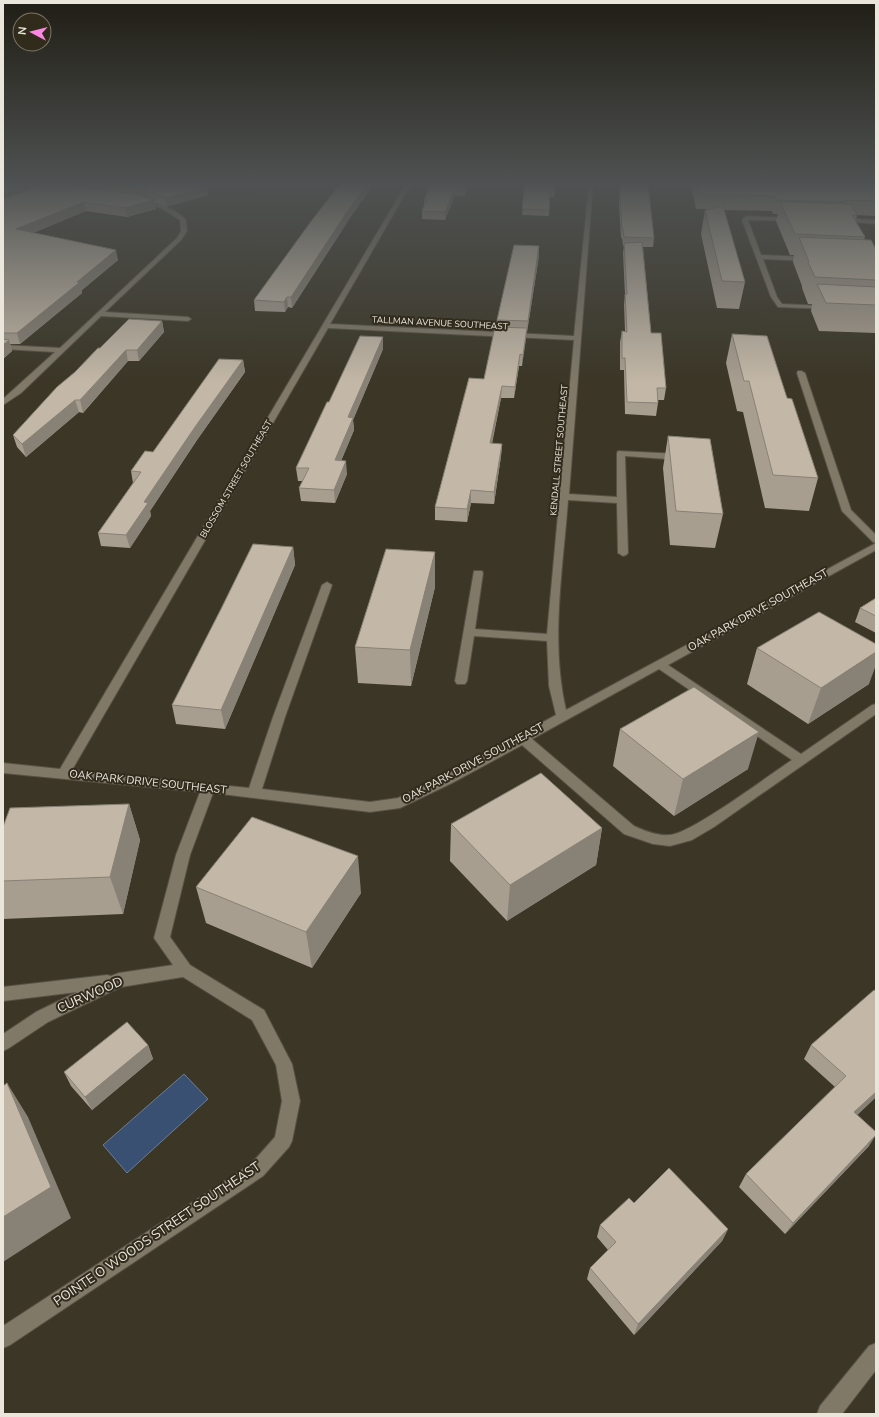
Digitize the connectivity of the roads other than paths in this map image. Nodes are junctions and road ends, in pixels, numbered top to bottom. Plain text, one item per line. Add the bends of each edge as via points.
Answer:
1 (167, 250) edge
2 (370, 250) edge
3 (585, 250) edge
4 (756, 250) edge
5 (759, 257) junction
6 (813, 259) edge
7 (836, 309) edge
8 (100, 314) junction
9 (188, 319) dead end
10 (326, 326) junction
11 (578, 338) junction
12 (3, 347) edge
13 (62, 350) junction
14 (800, 373) dead end
15 (3, 402) edge
16 (686, 457) edge
17 (565, 497) junction
18 (622, 500) junction
19 (876, 540) edge
20 (876, 546) edge
21 (622, 553) dead end
22 (478, 573) dead end
23 (327, 585) dead end
24 (468, 632) junction
25 (552, 638) junction
26 (659, 664) junction
27 (461, 681) dead end
28 (876, 708) edge
29 (562, 716) junction
30 (522, 738) junction
31 (800, 760) junction
32 (3, 768) edge
33 (64, 774) junction
34 (208, 788) junction
35 (254, 793) junction
36 (185, 970) junction
37 (119, 980) junction
38 (3, 994) edge
39 (3, 1042) edge
40 (3, 1338) edge
41 (876, 1353) edge
42 (828, 1414) edge

1 - 8 street
2 - 10 street, BLOSSOM STREET SOUTHEAST
3 - 11 street, KENDALL STREET SOUTHEAST
4 - 5 street
5 - 6 street
5 - 7 street via 774,298 780,306
8 - 9 street
8 - 13 street
10 - 11 street, TALLMAN AVENUE SOUTHEAST
10 - 33 street, BLOSSOM STREET SOUTHEAST
11 - 17 street, KENDALL STREET SOUTHEAST
12 - 13 street
13 - 15 street
14 - 19 street via 847,511
16 - 18 street via 621,453
17 - 18 street
17 - 25 street, KENDALL STREET SOUTHEAST
18 - 21 street
20 - 26 street, OAK PARK DRIVE SOUTHEAST
22 - 24 street
23 - 35 street
24 - 25 street
24 - 27 street
25 - 29 street, KENDALL STREET SOUTHEAST via 555,686
26 - 29 street, OAK PARK DRIVE SOUTHEAST
26 - 31 street
28 - 31 street
29 - 30 street, OAK PARK DRIVE SOUTHEAST
30 - 31 street via 629,830 667,842 686,838
30 - 35 street, OAK PARK DRIVE SOUTHEAST via 447,780 400,802 370,807
32 - 33 street, OAK PARK DRIVE SOUTHEAST
33 - 34 street, OAK PARK DRIVE SOUTHEAST
34 - 35 street, OAK PARK DRIVE SOUTHEAST
34 - 36 street via 183,855 162,938
36 - 37 street, CURWOOD
36 - 40 street, POINTE O WOODS STREET SOUTHEAST via 258,1015 284,1064 287,1079 291,1102 283,1141 257,1170
37 - 38 street
37 - 39 street, CURWOOD via 42,1017
41 - 42 street

